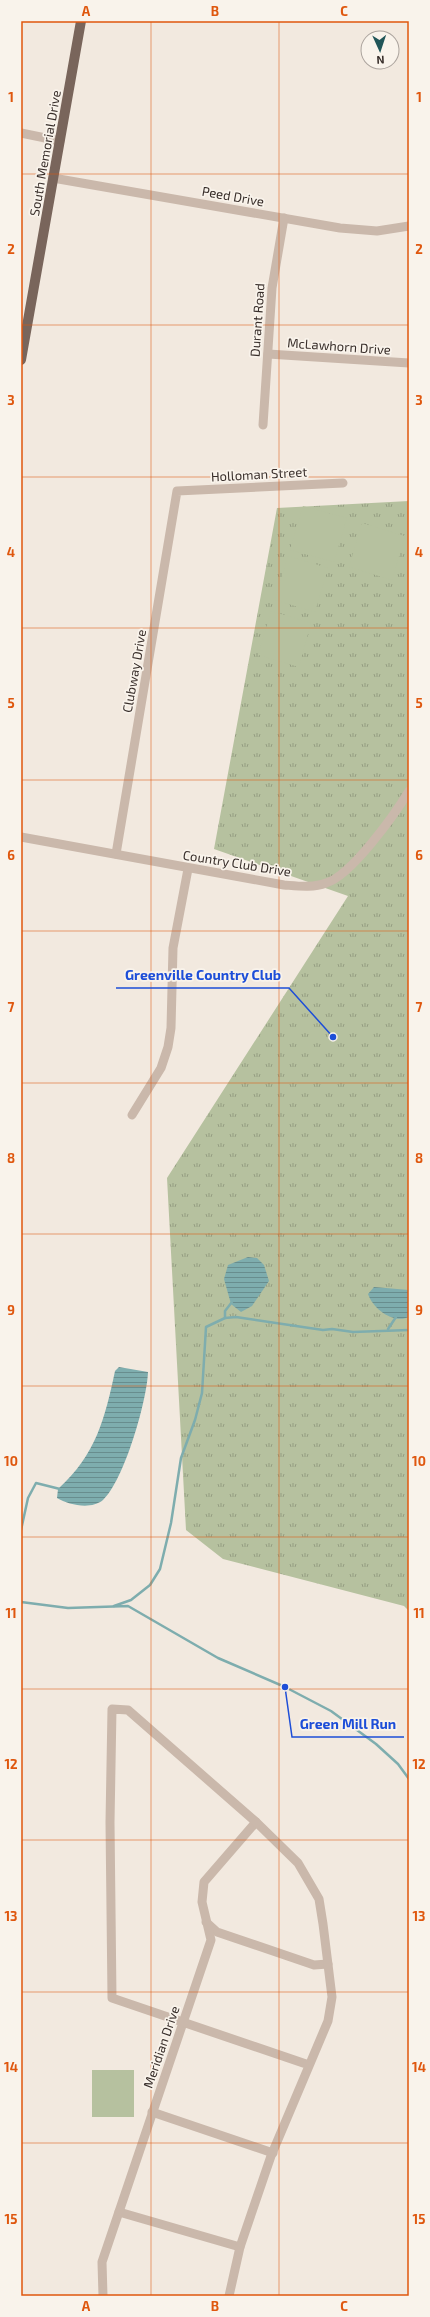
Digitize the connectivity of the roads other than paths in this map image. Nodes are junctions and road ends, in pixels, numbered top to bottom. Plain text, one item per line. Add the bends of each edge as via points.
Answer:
1 (81, 21) edge
2 (21, 133) edge
3 (60, 141) junction
4 (53, 178) junction
5 (284, 218) junction
6 (409, 226) edge
7 (268, 354) junction
8 (21, 360) edge
9 (409, 363) edge
10 (263, 425) dead end
11 (343, 483) dead end
12 (177, 491) joint
13 (409, 791) edge
14 (21, 837) edge
15 (116, 854) junction
16 (188, 869) junction
17 (132, 1115) dead end
18 (256, 1822) junction
19 (206, 1922) junction
20 (328, 1964) junction
21 (183, 2022) junction
22 (309, 2065) junction
23 (152, 2112) junction
24 (272, 2153) junction
25 (119, 2212) junction
26 (240, 2247) junction
27 (103, 2296) edge
28 (229, 2296) edge

1 - 3 main road, South Memorial Drive
2 - 3 street
3 - 4 main road, South Memorial Drive
4 - 5 street, Peed Drive
4 - 8 main road, South Memorial Drive
5 - 6 street, Peed Drive via 340,228 377,231
5 - 7 street, Durant Road via 273,276
7 - 9 street, McLawhorn Drive
7 - 10 street, Durant Road
11 - 12 street, Holloman Street
12 - 15 street, Clubway Drive
13 - 16 street, Country Club Drive via 395,814 344,872 327,883 313,886 284,885
14 - 15 street, Country Club Drive
15 - 16 street, Country Club Drive
16 - 17 street via 173,948 171,1028 168,1047 161,1068
18 - 19 street, Meridian Drive via 204,1882 202,1902
18 - 20 street via 298,1863 319,1899
18 - 21 street via 128,1710 112,1709 112,1998
19 - 20 street via 217,1932 314,1965
19 - 21 street, Meridian Drive via 211,1940
20 - 22 street via 332,1997 328,2021
21 - 22 street
21 - 23 street, Meridian Drive
22 - 24 street
23 - 24 street
23 - 25 street, Meridian Drive
24 - 26 street
25 - 26 street
25 - 27 street, Meridian Drive via 102,2262
26 - 28 street

